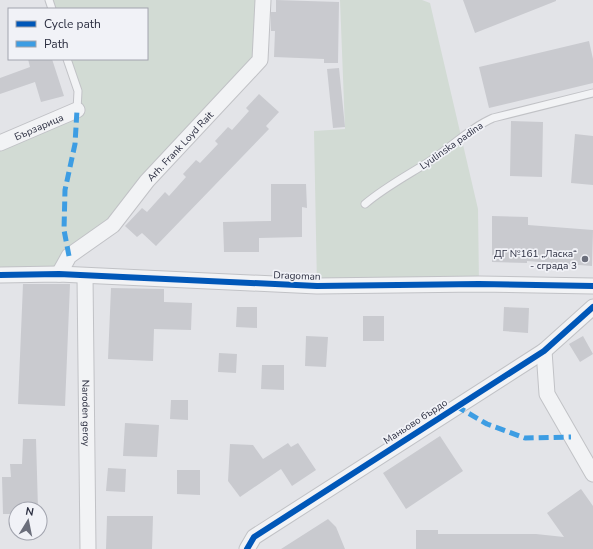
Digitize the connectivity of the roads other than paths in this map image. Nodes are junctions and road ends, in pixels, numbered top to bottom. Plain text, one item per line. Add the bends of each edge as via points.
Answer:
1 (263, 0) edge
2 (67, 60) edge
3 (593, 93) edge
4 (77, 110) joint
5 (0, 143) edge
6 (365, 204) dead end
7 (60, 274) junction
8 (0, 275) edge
9 (85, 276) junction
10 (593, 286) edge
11 (593, 307) edge
12 (544, 351) junction
13 (591, 464) edge
14 (88, 549) edge
15 (247, 549) edge

1 - 7 street, Arh. Frank Loyd Rait via 260,60 147,181 113,226 69,256
2 - 4 lane via 78,91
3 - 6 lane, Lyulinska padina via 493,118 480,124 454,145 377,193
4 - 5 street, Бързарица
7 - 8 street, Dragoman
7 - 9 street, Dragoman
9 - 10 street, Dragoman via 317,286
9 - 14 street, Naroden geroy
11 - 12 street, Маньово бърдо
12 - 13 street via 547,394
12 - 15 street, Маньово бърдо via 254,537

